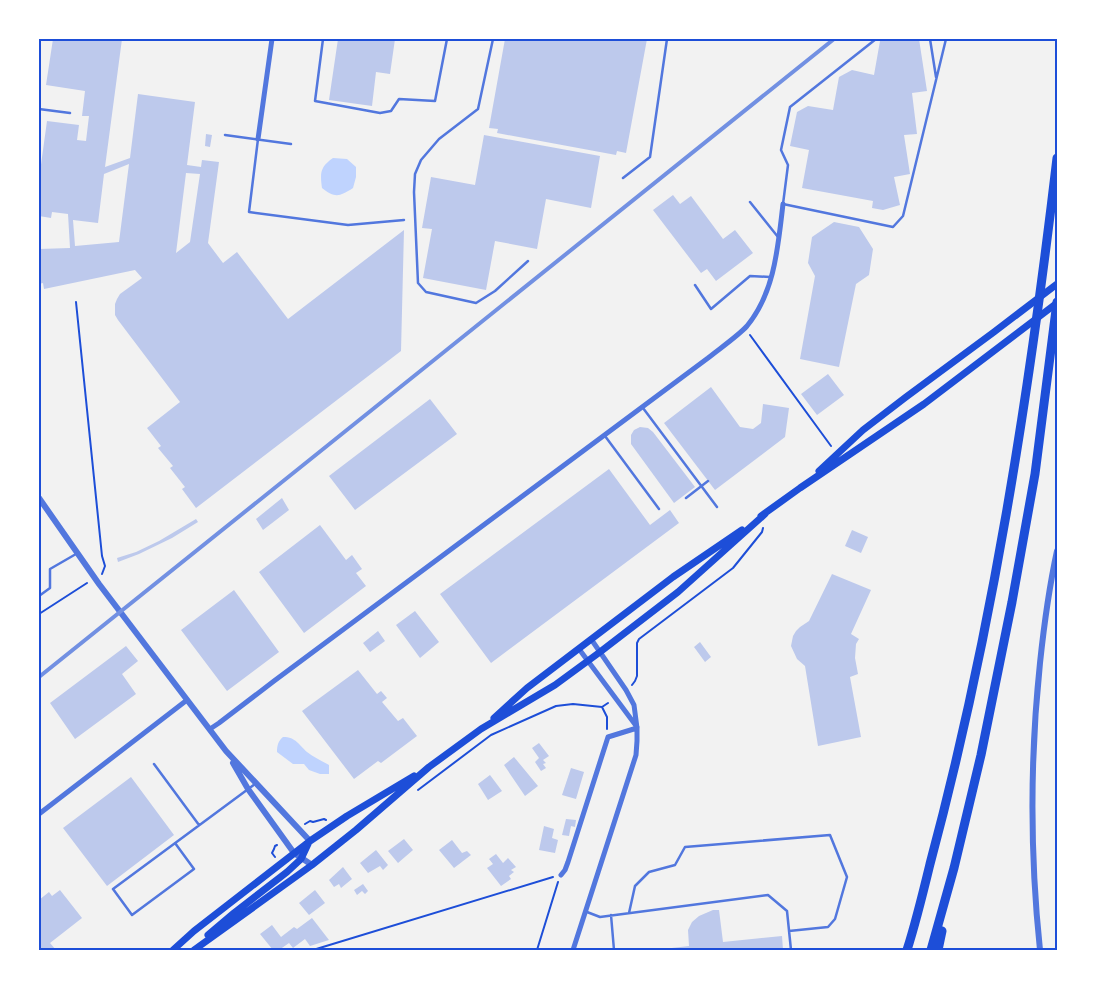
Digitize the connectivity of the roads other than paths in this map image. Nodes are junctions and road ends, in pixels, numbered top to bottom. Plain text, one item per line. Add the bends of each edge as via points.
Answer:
1 (272, 39) edge
2 (323, 39) edge
3 (447, 39) edge
4 (493, 39) edge
5 (667, 39) edge
6 (876, 39) edge
7 (930, 39) edge
8 (946, 39) edge
9 (936, 80) junction
10 (39, 109) edge
11 (70, 113) dead end
12 (225, 135) dead end
13 (258, 139) junction
14 (292, 144) dead end
15 (1057, 158) edge
16 (622, 178) dead end
17 (750, 202) dead end
18 (784, 204) junction
19 (404, 220) dead end
20 (779, 238) junction
21 (528, 261) dead end
22 (772, 277) junction
23 (1057, 284) edge
24 (695, 285) dead end
25 (1057, 303) edge
26 (642, 407) junction
27 (604, 435) junction
28 (708, 481) dead end
29 (800, 488) junction
30 (686, 498) dead end
31 (40, 502) edge
32 (717, 507) dead end
33 (659, 508) dead end
34 (765, 514) junction
35 (1057, 551) edge
36 (78, 553) junction
37 (39, 596) edge
38 (592, 640) junction
39 (579, 649) junction
40 (600, 652) junction
41 (588, 661) junction
42 (187, 700) junction
43 (637, 728) junction
44 (210, 729) junction
45 (481, 729) junction
46 (226, 751) junction
47 (154, 764) dead end
48 (429, 767) junction
49 (256, 783) junction
50 (248, 788) junction
51 (39, 814) edge
52 (199, 825) junction
53 (310, 841) junction
54 (175, 843) junction
55 (294, 854) junction
56 (301, 859) junction
57 (312, 865) junction
58 (954, 868) junction
59 (560, 875) road end
60 (585, 912) junction
61 (629, 913) junction
62 (611, 915) junction
63 (789, 931) junction
64 (173, 950) edge
65 (192, 950) edge
66 (573, 950) edge
67 (614, 950) edge
68 (791, 950) edge
69 (907, 950) edge
70 (931, 950) edge
71 (938, 950) edge
72 (1040, 950) edge

1 - 13 street
2 - 3 lane via 315,101 380,113 391,111 398,99 434,101
4 - 21 lane via 478,109 439,139 421,160 416,174 418,284 426,292 476,303 495,291
5 - 16 lane via 650,157
6 - 18 lane via 790,108 781,150 788,165
7 - 9 lane
8 - 9 lane
9 - 18 lane via 904,216 893,227
10 - 11 lane
12 - 13 lane
13 - 14 lane
13 - 19 lane via 249,212 348,225
15 - 69 highway via 1032,352 996,572 945,809
17 - 20 lane
18 - 20 street
20 - 22 street
22 - 24 lane via 750,276 711,309
22 - 26 street via 758,311 746,327
23 - 29 main road via 863,430
25 - 29 main road via 924,404
25 - 58 highway via 1035,474 1012,602
26 - 27 street
26 - 32 lane
27 - 33 lane
27 - 44 street
28 - 30 lane
29 - 34 main road
31 - 36 street
34 - 38 main road via 672,578
34 - 40 main road via 678,592
35 - 72 street via 1044,626 1035,709 1032,799
36 - 37 lane via 50,569 50,588
36 - 42 street
38 - 39 main road
38 - 40 street
39 - 41 street
39 - 45 main road via 527,688
40 - 41 main road
40 - 43 street via 634,706
41 - 43 street
41 - 45 main road via 556,685
42 - 44 street
42 - 51 street
43 - 59 street via 608,738 568,862
43 - 60 street via 636,754
44 - 46 street
45 - 48 main road
46 - 49 street
46 - 50 street
47 - 52 lane
48 - 53 main road
48 - 57 main road
49 - 50 lane
49 - 53 street
50 - 52 lane
50 - 55 street
52 - 54 lane
53 - 55 main road
53 - 56 main road
54 - 54 lane via 113,889 132,915 194,869
55 - 56 street
55 - 64 main road
56 - 57 street
56 - 65 main road
57 - 65 main road
58 - 70 highway
58 - 71 highway
60 - 62 lane via 600,917
60 - 66 street
61 - 62 lane
61 - 63 lane via 768,895 787,911
61 - 63 lane via 635,886 650,872 674,865 685,847 830,835 847,877 835,919 828,927
62 - 67 lane
63 - 68 lane

